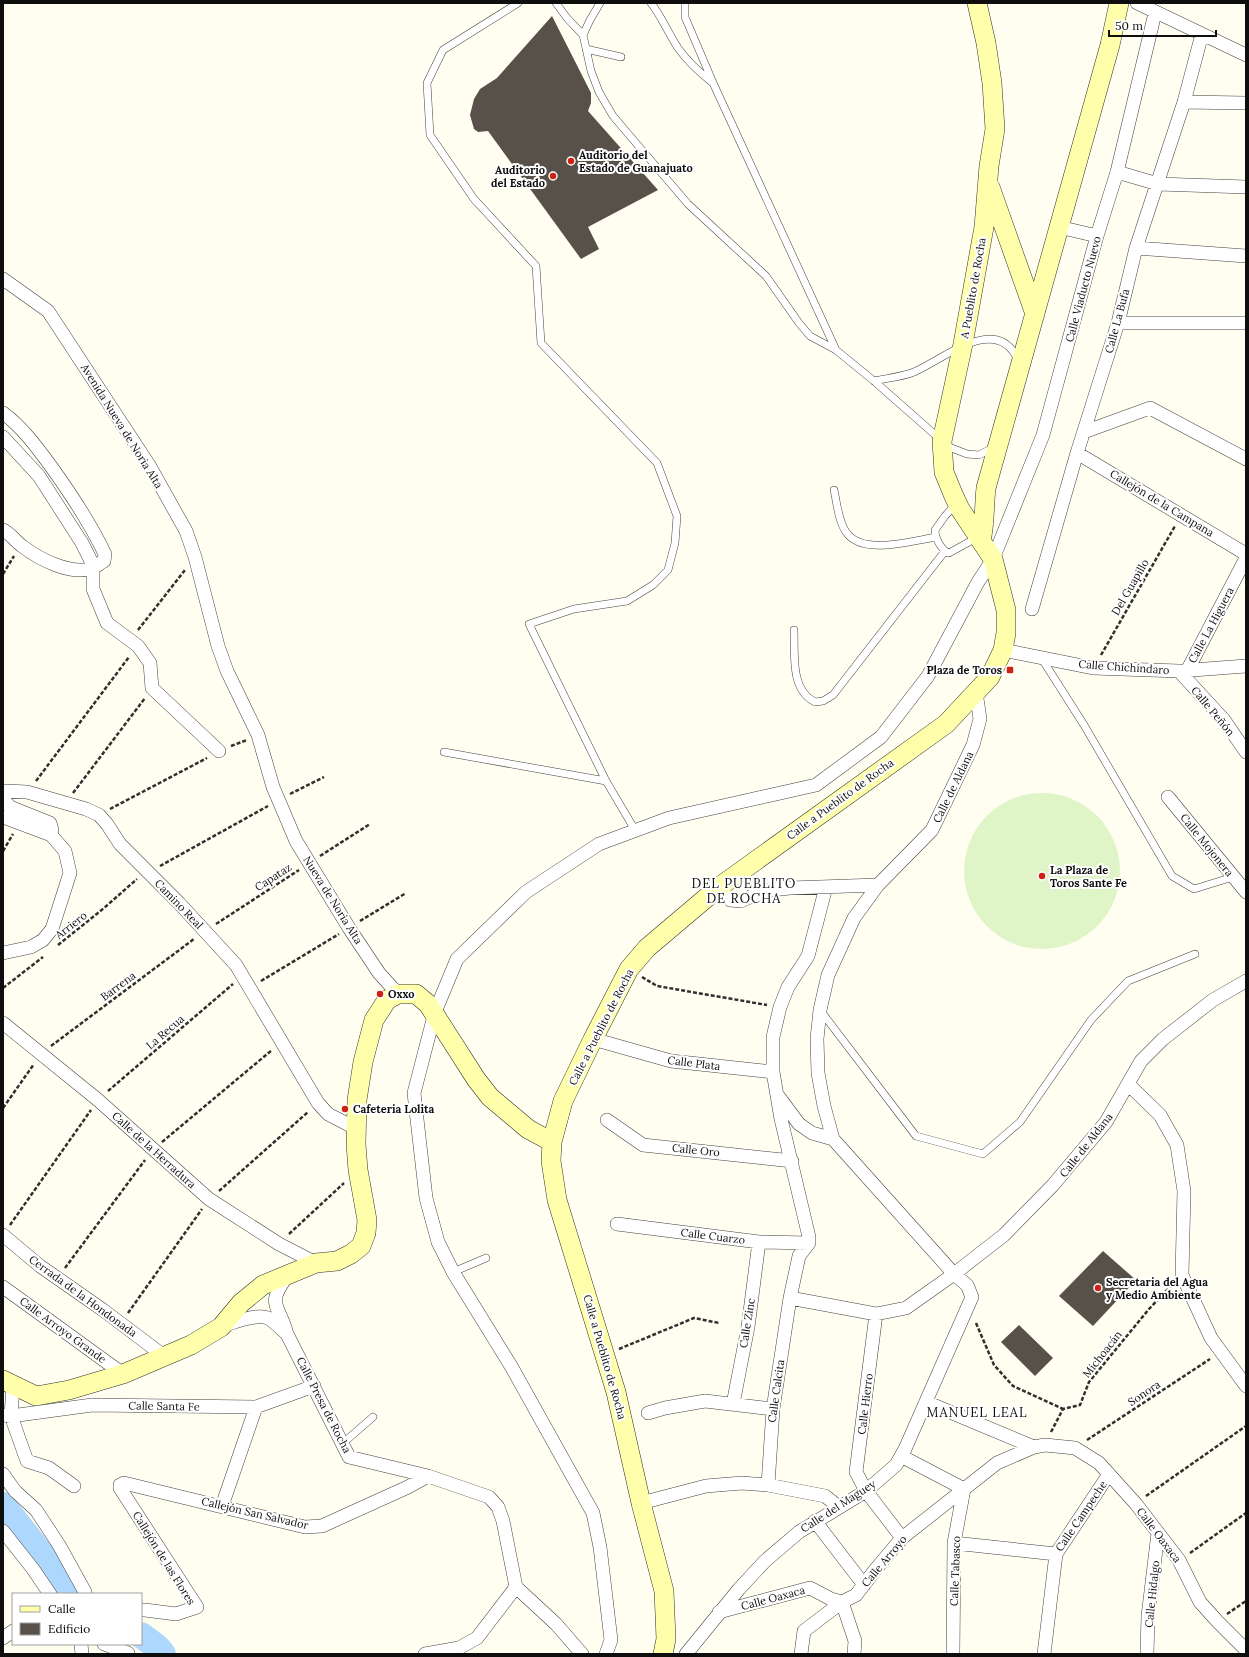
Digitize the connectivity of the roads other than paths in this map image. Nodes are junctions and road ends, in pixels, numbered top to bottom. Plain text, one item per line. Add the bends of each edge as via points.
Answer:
1 (518, 3) edge
2 (556, 3) edge
3 (600, 3) edge
4 (651, 3) edge
5 (685, 3) edge
6 (977, 3) edge
7 (1119, 3) edge
8 (1136, 3) edge
9 (1154, 13) junction
10 (1202, 34) junction
11 (583, 35) junction
12 (586, 49) junction
13 (1246, 55) edge
14 (621, 57) dead end
15 (714, 85) junction
16 (1184, 102) junction
17 (1246, 103) edge
18 (1117, 172) junction
19 (988, 181) junction
20 (1158, 184) junction
21 (1246, 187) edge
22 (1059, 227) junction
23 (1097, 236) junction
24 (1136, 248) junction
25 (1246, 256) edge
26 (3, 279) edge
27 (1035, 314) junction
28 (1118, 323) junction
29 (1246, 323) edge
30 (964, 344) junction
31 (836, 350) junction
32 (1020, 366) junction
33 (874, 380) junction
34 (3, 413) edge
35 (1084, 432) junction
36 (1001, 434) junction
37 (3, 437) edge
38 (942, 440) junction
39 (1078, 452) junction
40 (1246, 459) edge
41 (834, 490) dead end
42 (957, 503) junction
43 (3, 530) edge
44 (936, 537) junction
45 (979, 539) junction
46 (3, 540) edge
47 (21, 545) junction
48 (945, 551) junction
49 (1246, 554) edge
50 (1246, 558) edge
51 (993, 559) junction
52 (93, 568) junction
53 (1032, 609) dead end
54 (794, 630) dead end
55 (1003, 650) junction
56 (1042, 659) junction
57 (1246, 666) edge
58 (1183, 671) junction
59 (976, 692) junction
60 (219, 751) road end
61 (444, 752) dead end
62 (1246, 752) edge
63 (606, 781) junction
64 (1168, 797) dead end
65 (278, 801) joint
66 (3, 817) edge
67 (635, 830) junction
68 (51, 835) junction
69 (1233, 876) junction
70 (878, 885) junction
71 (719, 887) junction
72 (826, 887) junction
73 (1246, 892) edge
74 (3, 953) edge
75 (1195, 954) dead end
76 (1246, 981) edge
77 (398, 994) junction
78 (820, 1010) junction
79 (435, 1012) junction
80 (3, 1023) edge
81 (594, 1039) junction
82 (773, 1072) junction
83 (1128, 1084) junction
84 (777, 1094) junction
85 (607, 1120) dead end
86 (357, 1129) junction
87 (833, 1140) junction
88 (552, 1142) junction
89 (792, 1161) junction
90 (617, 1224) dead end
91 (3, 1235) edge
92 (759, 1242) junction
93 (809, 1243) junction
94 (486, 1258) dead end
95 (316, 1263) junction
96 (453, 1272) junction
97 (289, 1274) junction
98 (954, 1274) junction
99 (3, 1287) edge
100 (790, 1298) junction
101 (876, 1314) junction
102 (221, 1327) junction
103 (287, 1334) junction
104 (164, 1356) junction
105 (123, 1374) junction
106 (8, 1383) edge
107 (314, 1386) junction
108 (1246, 1386) edge
109 (926, 1402) junction
110 (733, 1404) junction
111 (256, 1407) junction
112 (773, 1409) junction
113 (648, 1413) dead end
114 (7, 1415) edge
115 (373, 1417) dead end
116 (342, 1444) junction
117 (1040, 1446) junction
118 (901, 1456) junction
119 (3, 1474) edge
120 (1109, 1474) junction
121 (428, 1476) junction
122 (120, 1485) joint
123 (768, 1485) junction
124 (74, 1486) dead end
125 (964, 1489) junction
126 (866, 1491) junction
127 (641, 1503) junction
128 (222, 1506) junction
129 (839, 1507) junction
130 (815, 1521) junction
131 (1158, 1533) junction
132 (5, 1536) edge
133 (902, 1538) junction
134 (954, 1543) junction
135 (1056, 1554) junction
136 (864, 1585) junction
137 (516, 1587) junction
138 (85, 1592) dead end
139 (49, 1593) edge
140 (842, 1602) junction
141 (145, 1610) dead end
142 (720, 1612) junction
143 (12, 1632) edge
144 (3, 1638) edge
145 (107, 1645) edge
146 (1246, 1650) edge
147 (128, 1653) dead end
148 (425, 1654) edge
149 (582, 1654) edge
150 (606, 1654) edge
151 (664, 1654) edge
152 (686, 1654) edge
153 (801, 1654) edge
154 (854, 1654) edge
155 (953, 1654) edge
156 (1044, 1654) edge
157 (1147, 1654) edge

1 - 63 lane via 443,50 427,83 430,135 474,199 536,266 541,343 657,463 677,516 675,543 668,570 653,585 626,601 574,609 529,624
2 - 11 lane
3 - 11 lane
4 - 15 lane via 687,60
5 - 15 lane via 685,17
6 - 19 street, A Pueblito de Rocha via 992,84 995,129
7 - 22 street via 1110,45
8 - 9 street
9 - 10 street
9 - 18 street, Calle Viaducto Nuevo
10 - 13 street
10 - 16 street, Calle La Bufa
11 - 12 lane
12 - 14 lane
12 - 31 lane via 599,92 634,141 688,204 766,276 810,336
15 - 31 lane
16 - 17 street
16 - 20 street, Calle La Bufa
18 - 20 street
18 - 23 street, Calle Viaducto Nuevo
19 - 27 street
19 - 30 street, A Pueblito de Rocha via 984,227
20 - 21 street
20 - 24 street, Calle La Bufa
22 - 23 street
22 - 27 street
23 - 51 street, Calle Viaducto Nuevo via 1043,435
24 - 25 street
24 - 28 street, Calle La Bufa
26 - 65 street, Avenida Nueva de Noria Alta via 48,311 149,464 186,531 218,646 258,735
27 - 32 street
28 - 29 street
28 - 35 street, Calle La Bufa
30 - 32 lane via 985,339 1003,342 1015,353
30 - 33 lane via 913,372
30 - 38 street, A Pueblito de Rocha
31 - 33 lane
32 - 36 street
33 - 38 lane
34 - 52 street via 14,421 38,449 71,493 97,537 105,554 104,561
35 - 39 street, Calle La Bufa
35 - 40 street via 1150,408
36 - 38 lane via 990,449 979,454 966,454 949,447
36 - 45 street via 986,488 984,529
37 - 52 street via 51,493 82,544
38 - 42 street, A Pueblito de Rocha via 944,472
39 - 49 street, Callejón de la Campana
39 - 53 street, Calle La Bufa
41 - 44 lane via 841,523 853,539 864,545 876,546
42 - 44 lane via 939,523 935,530
42 - 45 street, A Pueblito de Rocha
43 - 47 street
44 - 48 lane
45 - 48 lane via 949,553
45 - 51 street, A Pueblito de Rocha
46 - 47 street
47 - 52 street via 42,560 76,570
48 - 54 lane via 828,699 815,702 801,690 795,673
50 - 58 street, Calle La Higuera
51 - 55 street, Calle a Pueblito de Rocha via 1006,610
51 - 67 street, Calle Viaducto Nuevo via 928,676 880,737 816,785 669,818
52 - 60 street via 94,589 107,623 134,643 150,663 152,688
55 - 56 street, Calle Chichíndaro
55 - 59 street, Calle a Pueblito de Rocha via 990,678
56 - 58 street, Calle Chichíndaro via 1093,668
56 - 69 lane via 1084,725 1172,876 1194,890
57 - 58 street, Calle Chichíndaro
58 - 62 street, Calle Peñón via 1224,720
59 - 70 street, Calle de Aldana via 980,719 973,745 932,830
59 - 71 street, Calle a Pueblito de Rocha via 946,724
61 - 63 lane
63 - 67 lane
64 - 69 street, Calle Mojonera
65 - 77 street, Nueva de Noria Alta via 296,840 349,928 379,973
66 - 68 street
67 - 79 street, Calle Viaducto Nuevo via 599,844 526,892 457,959
68 - 74 street via 65,851 70,873 52,929 43,940 31,947
68 - 86 street, Camino Real via 50,823 10,807 4,800 6,791 28,792 99,815 120,844 236,965 318,1103 328,1114
69 - 73 street, Calle Mojonera
70 - 72 street
70 - 78 street, Calle de Aldana via 854,918 828,975
71 - 72 street via 730,900 741,901 764,891
71 - 81 street, Calle a Pueblito de Rocha via 647,948 629,969
72 - 82 street, Calle de Aldana via 808,956 788,987 780,1007 773,1037
75 - 78 lane via 1128,981 1091,1020 1020,1122 983,1154 916,1136
76 - 83 street, Calle de Aldana via 1213,1000 1163,1039 1141,1061
77 - 79 street via 416,994
77 - 86 street via 387,1000 374,1020 363,1062 357,1100
78 - 87 street, Calle de Aldana via 817,1039 818,1074
79 - 88 street via 490,1097 528,1129
79 - 96 street, Calle Viaducto Nuevo via 414,1093 426,1198 438,1242
80 - 95 street, Calle de la Herradura via 98,1100 209,1199 279,1244
81 - 82 street, Calle Plata via 671,1061
81 - 88 street, Calle a Pueblito de Rocha via 563,1101
82 - 84 street, Calle de Aldana
83 - 98 street, Calle de Aldana via 1106,1122 1053,1185 1004,1235
83 - 108 street via 1160,1115 1177,1145 1184,1191 1182,1275 1212,1338
84 - 87 street, Calle de Aldana via 799,1124 812,1133
84 - 89 street, Calle de Aldana
85 - 89 street, Calle Oro via 643,1144
86 - 95 street via 358,1170 367,1220 366,1233 361,1246 351,1254 337,1261
87 - 98 street, Calle de Aldana
88 - 127 street, Calle a Pueblito de Rocha via 551,1161 557,1200 606,1354 624,1420
89 - 93 street, Calle de Aldana
90 - 92 street, Calle Cuarzo
91 - 104 street, Cerrada de la Hondonada via 57,1279
92 - 93 street, Calle Cuarzo
92 - 110 street, Calle Zinc via 748,1327
93 - 100 street via 799,1256
94 - 96 lane
95 - 97 street
96 - 150 street, Calle Viaducto Nuevo via 511,1366 593,1513 600,1546 611,1640
97 - 102 street via 263,1285 241,1303
97 - 103 street, Calle Presa de Rocha via 277,1290 275,1300 276,1309 283,1319
98 - 101 street, Calle de Aldana via 906,1308
98 - 109 street, Calle del Maguey via 967,1286 972,1297
99 - 105 street, Calle Arroyo Grande
100 - 101 street, Calle de Aldana
100 - 112 street, Calle Calcita
101 - 126 street, Calle Hierro via 856,1472
102 - 103 street, Calle Presa de Rocha via 258,1317 267,1318
102 - 104 street via 191,1345
103 - 107 street, Calle Presa de Rocha
104 - 105 street
105 - 106 street via 69,1390 36,1396
106 - 114 street
107 - 111 street, Calle Santa Fe
107 - 116 street, Calle Presa de Rocha
109 - 117 street
109 - 118 street, Calle del Maguey
110 - 112 street
110 - 113 street via 705,1401
111 - 114 street, Calle Santa Fe via 92,1405
111 - 128 street
112 - 123 street, Calle Calcita
114 - 124 street via 27,1461 50,1468
115 - 116 lane
116 - 121 street, Calle Presa de Rocha via 349,1457
117 - 120 street, Calle Oaxaca via 1075,1448 1099,1463
117 - 125 street, Calle Arroyo via 997,1463
118 - 125 street
118 - 126 street, Calle del Maguey via 896,1465
119 - 138 street via 14,1491 36,1510
120 - 131 street, Calle Oaxaca
120 - 135 street, Calle Campeche
121 - 128 street, Callejón San Salvador via 322,1526 305,1527
121 - 137 street, Calle Presa de Rocha via 489,1497 498,1507
122 - 128 street, Callejón San Salvador via 124,1483
122 - 141 street, Callejón de las Flores via 196,1607 176,1614
123 - 127 street via 742,1483 706,1486
123 - 129 street via 825,1496
125 - 133 street, Calle Arroyo
125 - 134 street, Calle Tabasco
126 - 129 street, Calle del Maguey
126 - 133 street, Calle Hierro
127 - 151 street, Calle a Pueblito de Rocha via 664,1590
129 - 130 street, Calle del Maguey
130 - 136 street
130 - 142 street, Calle del Maguey via 798,1532 765,1561
131 - 146 street, Calle Oaxaca via 1180,1560 1200,1602
131 - 157 street, Calle Hidalgo via 1148,1616
132 - 139 street via 34,1569
133 - 136 street, Calle Arroyo
134 - 135 street
134 - 155 street, Calle Tabasco
135 - 156 street, Calle Campeche
136 - 140 street, Calle Arroyo via 856,1595
137 - 148 street via 477,1638 459,1648
137 - 149 street via 556,1624
140 - 142 street, Calle Oaxaca via 810,1588
140 - 153 street, Calle Arroyo via 804,1631
140 - 154 street via 855,1641
142 - 152 street, Calle del Maguey
143 - 144 street
145 - 147 street

